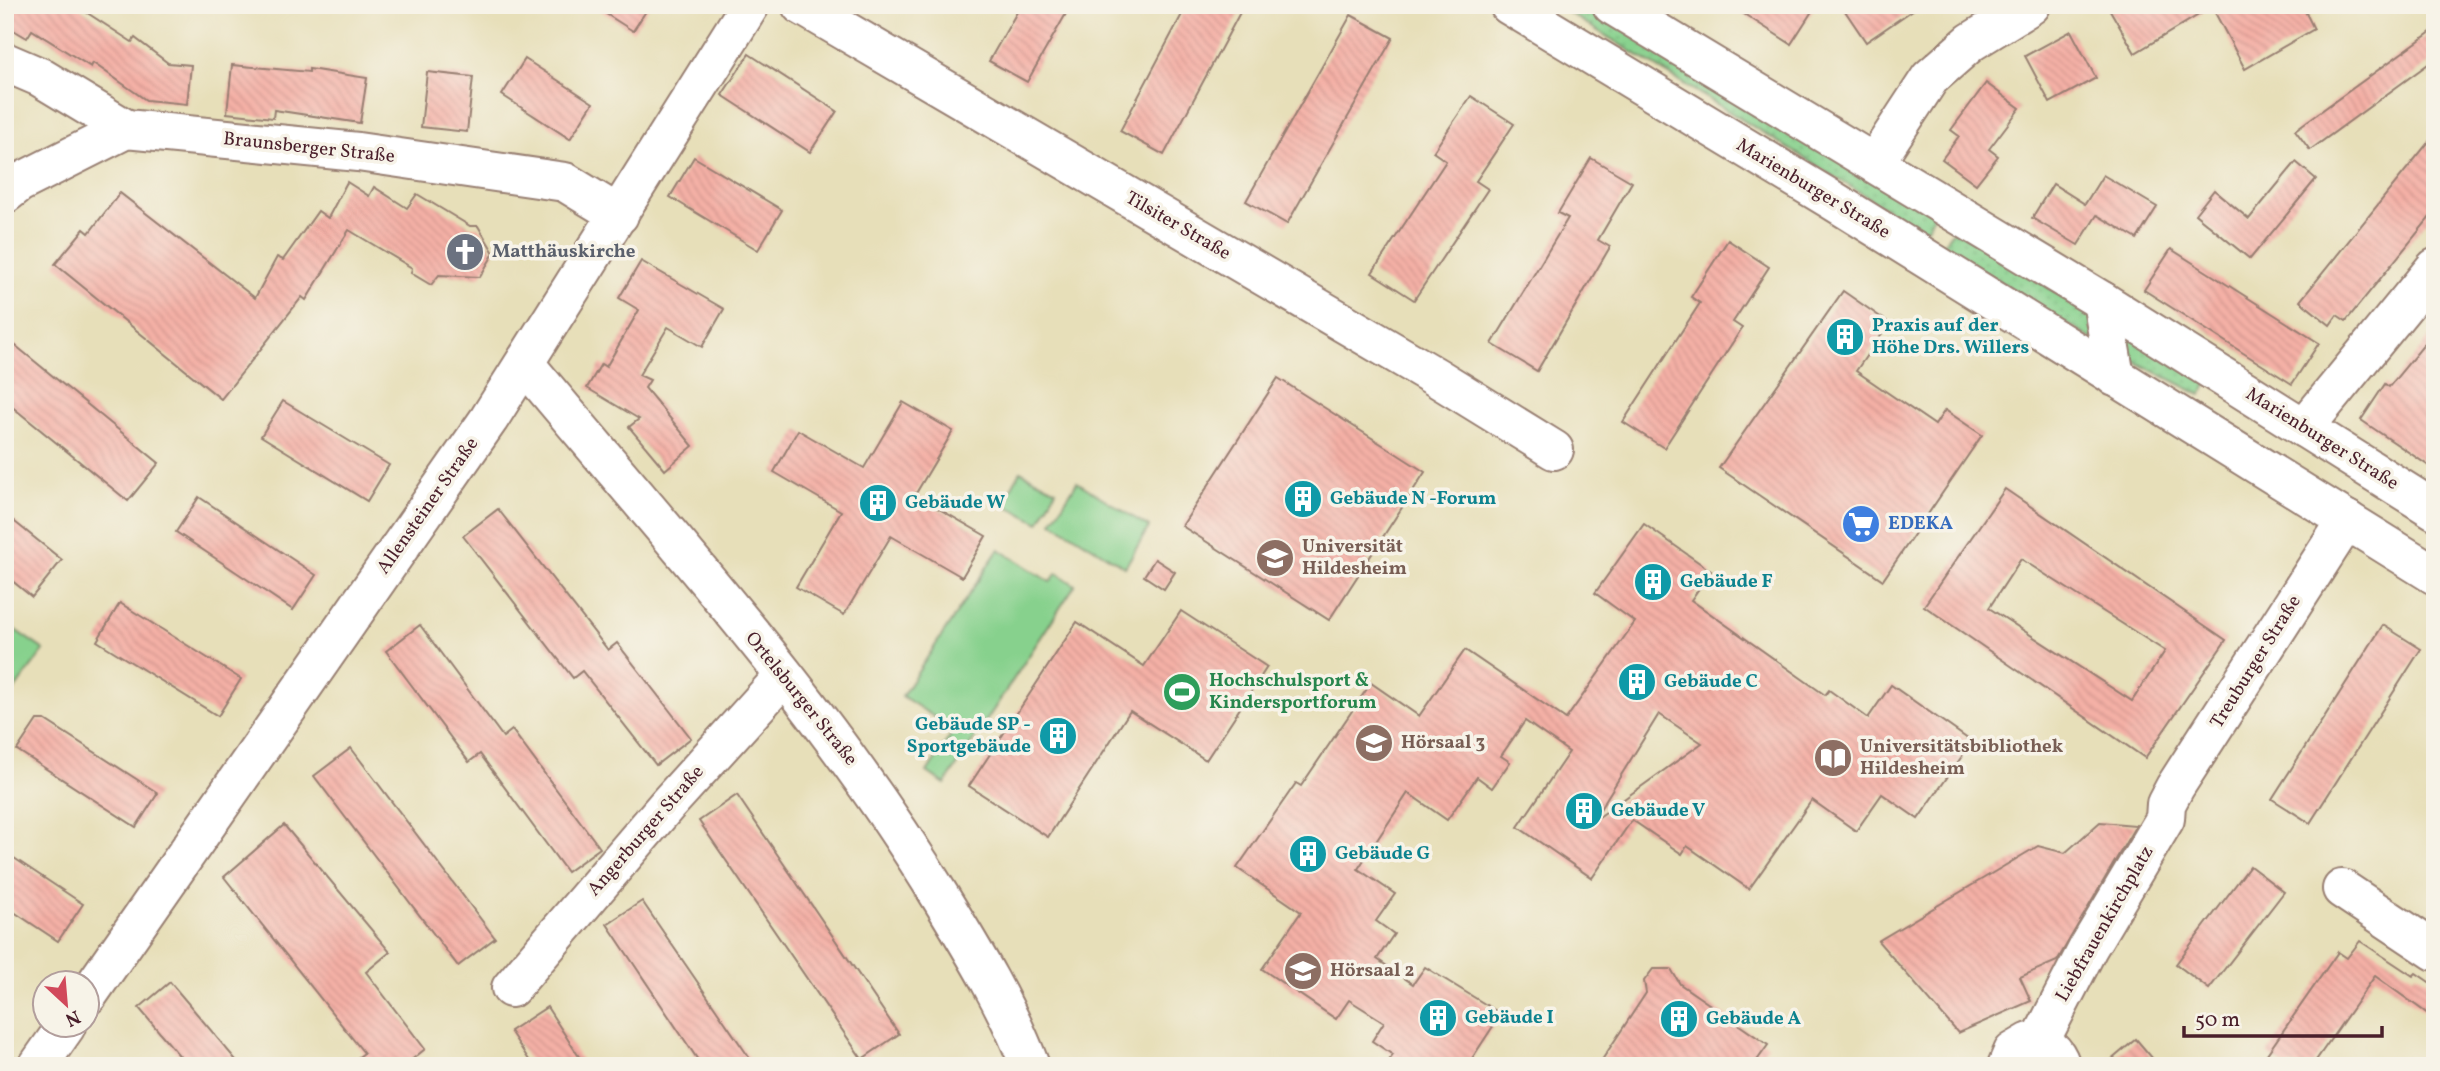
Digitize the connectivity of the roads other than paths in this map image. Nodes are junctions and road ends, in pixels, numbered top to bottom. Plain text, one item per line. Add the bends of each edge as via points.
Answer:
1 (750, 5) edge
2 (801, 5) edge
3 (1509, 5) edge
4 (1612, 5) edge
5 (2031, 5) edge
6 (5, 62) edge
7 (126, 129) junction
8 (1875, 162) junction
9 (5, 194) edge
10 (619, 215) junction
11 (2435, 268) edge
12 (2102, 301) junction
13 (525, 364) junction
14 (2115, 377) junction
15 (2304, 428) junction
16 (1554, 450) dead end
17 (2435, 510) edge
18 (2347, 520) junction
19 (2435, 575) edge
20 (784, 676) junction
21 (2166, 804) joint
22 (2342, 889) dead end
23 (2435, 951) edge
24 (102, 975) edge
25 (511, 988) dead end
26 (56, 1040) edge
27 (2050, 1054) edge
28 (38, 1066) edge
29 (1030, 1066) edge
30 (2007, 1066) edge

1 - 10 street, Allensteiner Straße
2 - 16 street, Tilsiter Straße
3 - 14 street, Marienburger Straße
4 - 8 street, Marienburger Straße
5 - 8 street via 1971,42 1930,78
6 - 7 street via 40,77
7 - 9 street
7 - 10 street, Braunsberger Straße via 358,152 565,182
8 - 12 street, Marienburger Straße
10 - 13 street, Allensteiner Straße
11 - 15 street
12 - 14 street
12 - 15 street, Marienburger Straße
13 - 20 street, Ortelsburger Straße
13 - 24 street, Allensteiner Straße
14 - 18 street, Marienburger Straße
15 - 17 street, Marienburger Straße
18 - 19 street, Marienburger Straße
18 - 21 street, Treuburger Straße
20 - 25 street, Angerburger Straße
20 - 29 street, Ortelsburger Straße via 846,752 905,838 1011,1017
21 - 27 street, Liebfrauenkirchplatz via 2165,819 2088,948
22 - 23 street
26 - 28 street
27 - 30 street, Liebfrauenkirchplatz via 2021,1046

